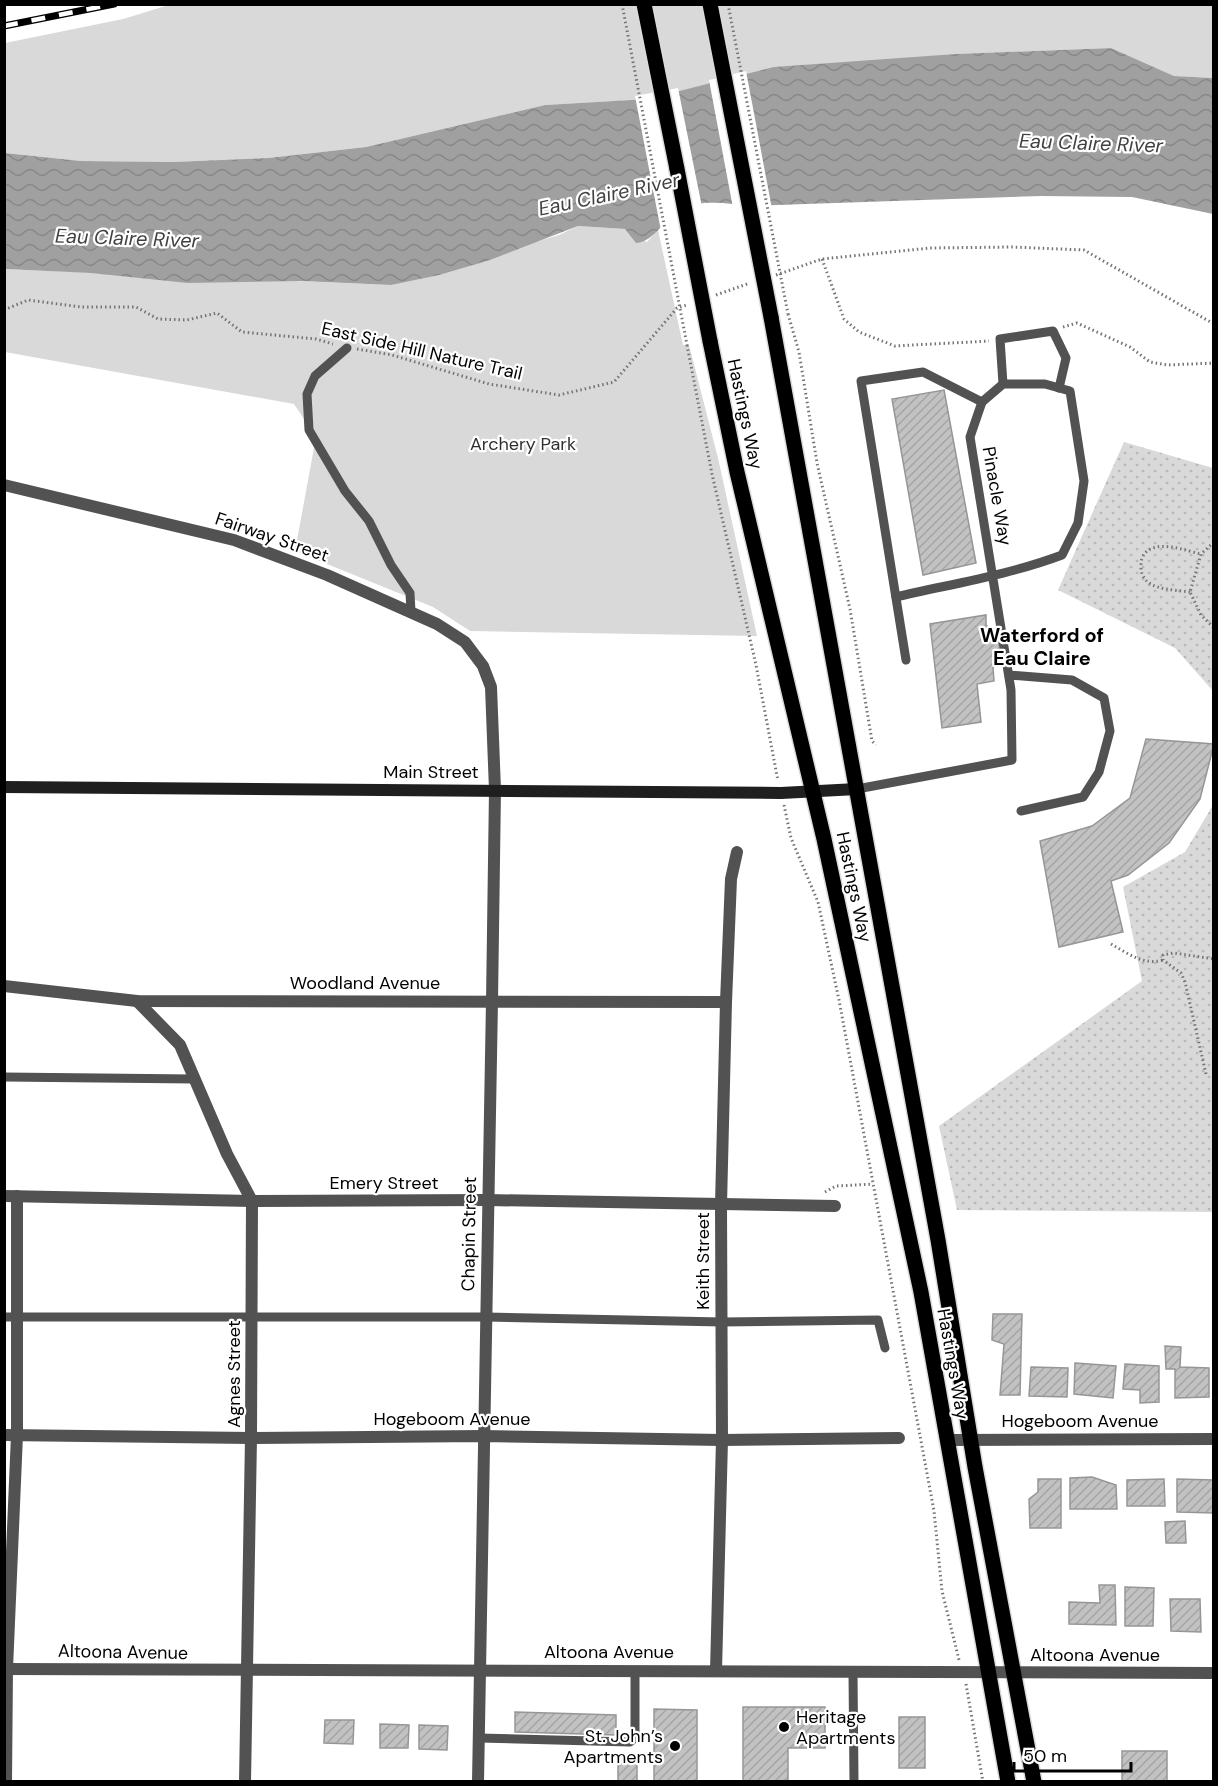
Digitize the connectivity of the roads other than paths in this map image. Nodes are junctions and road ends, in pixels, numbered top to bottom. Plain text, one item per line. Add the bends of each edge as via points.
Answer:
1 (644, 4) edge
2 (710, 4) edge
3 (347, 348) road end
4 (1003, 384) junction
5 (1059, 388) junction
6 (982, 402) junction
7 (4, 485) edge
8 (993, 574) junction
9 (896, 597) junction
10 (411, 612) junction
11 (906, 660) dead end
12 (1009, 675) junction
13 (491, 687) joint
14 (4, 787) edge
15 (856, 789) junction
16 (495, 790) junction
17 (812, 793) junction
18 (1021, 811) dead end
19 (737, 852) dead end
20 (4, 986) edge
21 (492, 1000) junction
22 (137, 1001) junction
23 (726, 1002) junction
24 (4, 1077) edge
25 (194, 1079) junction
26 (11, 1196) edge
27 (488, 1200) junction
28 (252, 1201) junction
29 (721, 1204) junction
30 (835, 1206) dead end
31 (252, 1316) junction
32 (11, 1317) edge
33 (486, 1317) junction
34 (722, 1322) junction
35 (885, 1348) dead end
36 (11, 1435) edge
37 (484, 1436) junction
38 (899, 1437) dead end
39 (251, 1438) junction
40 (970, 1439) junction
41 (1214, 1439) edge
42 (722, 1440) junction
43 (947, 1440) junction
44 (8, 1551) edge
45 (6, 1669) edge
46 (480, 1670) junction
47 (636, 1671) junction
48 (716, 1671) junction
49 (246, 1672) junction
50 (853, 1672) junction
51 (988, 1672) junction
52 (1014, 1672) junction
53 (1214, 1673) edge
54 (479, 1738) junction
55 (6, 1782) edge
56 (244, 1782) edge
57 (478, 1782) edge
58 (854, 1782) edge
59 (1008, 1782) edge
60 (1034, 1782) edge

1 - 17 main road, Hastings Way, bridge via 737,472
2 - 15 main road, Hastings Way, bridge
3 - 10 lane via 315,376 307,394 309,430 345,491 369,521 410,593
4 - 5 lane
4 - 5 lane via 1000,339 1053,331 1066,358
4 - 6 lane
5 - 8 lane, Pinacle Way via 1070,391 1084,481 1078,523 1062,555
6 - 8 lane, Pinacle Way via 970,437
6 - 9 lane via 923,372 861,381
7 - 10 street, Fairway Street via 234,540
8 - 9 lane
8 - 12 lane, Pinacle Way
9 - 11 lane
10 - 13 street, Fairway Street via 465,642 483,666
12 - 15 lane, Pinacle Way via 1012,760
12 - 18 lane via 1072,680 1104,698 1110,731 1099,772 1083,796
13 - 16 street, Chapin Street
14 - 16 street, Main Street
15 - 17 street, Main Street
15 - 40 main road, Hastings Way
16 - 17 street, Main Street
16 - 21 street, Chapin Street
17 - 43 main road, Hastings Way via 919,1280
19 - 23 street, Keith Street via 731,879
20 - 22 street, Woodland Avenue
21 - 22 street, Woodland Avenue
21 - 23 street, Woodland Avenue
21 - 27 street, Chapin Street
22 - 25 street, Agnes Street via 180,1045
23 - 29 street, Keith Street
24 - 25 lane
25 - 28 street, Agnes Street
26 - 28 street, Emery Street
26 - 32 street
27 - 28 street, Emery Street
27 - 29 street, Emery Street
27 - 33 street, Chapin Street
28 - 31 street, Agnes Street
29 - 30 street, Emery Street
29 - 34 street, Keith Street
31 - 32 lane
31 - 33 lane
31 - 39 street, Agnes Street
32 - 36 street
33 - 34 lane
33 - 37 street, Chapin Street
34 - 35 lane via 878,1320
34 - 42 street, Keith Street
36 - 39 street, Hogeboom Avenue
36 - 44 street
37 - 39 street, Hogeboom Avenue
37 - 42 street, Hogeboom Avenue
37 - 46 street, Chapin Street
38 - 42 street, Hogeboom Avenue
39 - 49 street, Agnes Street
40 - 41 street, Hogeboom Avenue
40 - 43 street, Hogeboom Avenue
40 - 52 main road, Hastings Way
42 - 48 street, Keith Street
43 - 51 main road, Hastings Way
44 - 45 street
45 - 49 street, Altoona Avenue
45 - 55 street
46 - 47 street, Altoona Avenue
46 - 49 street, Altoona Avenue
46 - 54 street, Chapin Street
47 - 48 street, Altoona Avenue
47 - 54 lane via 635,1738 630,1742
48 - 50 street, Altoona Avenue
49 - 56 street, Agnes Street
50 - 51 street, Altoona Avenue
50 - 58 lane
51 - 52 street, Altoona Avenue
51 - 59 main road, Hastings Way
52 - 53 street, Altoona Avenue
52 - 60 main road, Hastings Way
54 - 57 street, Chapin Street

